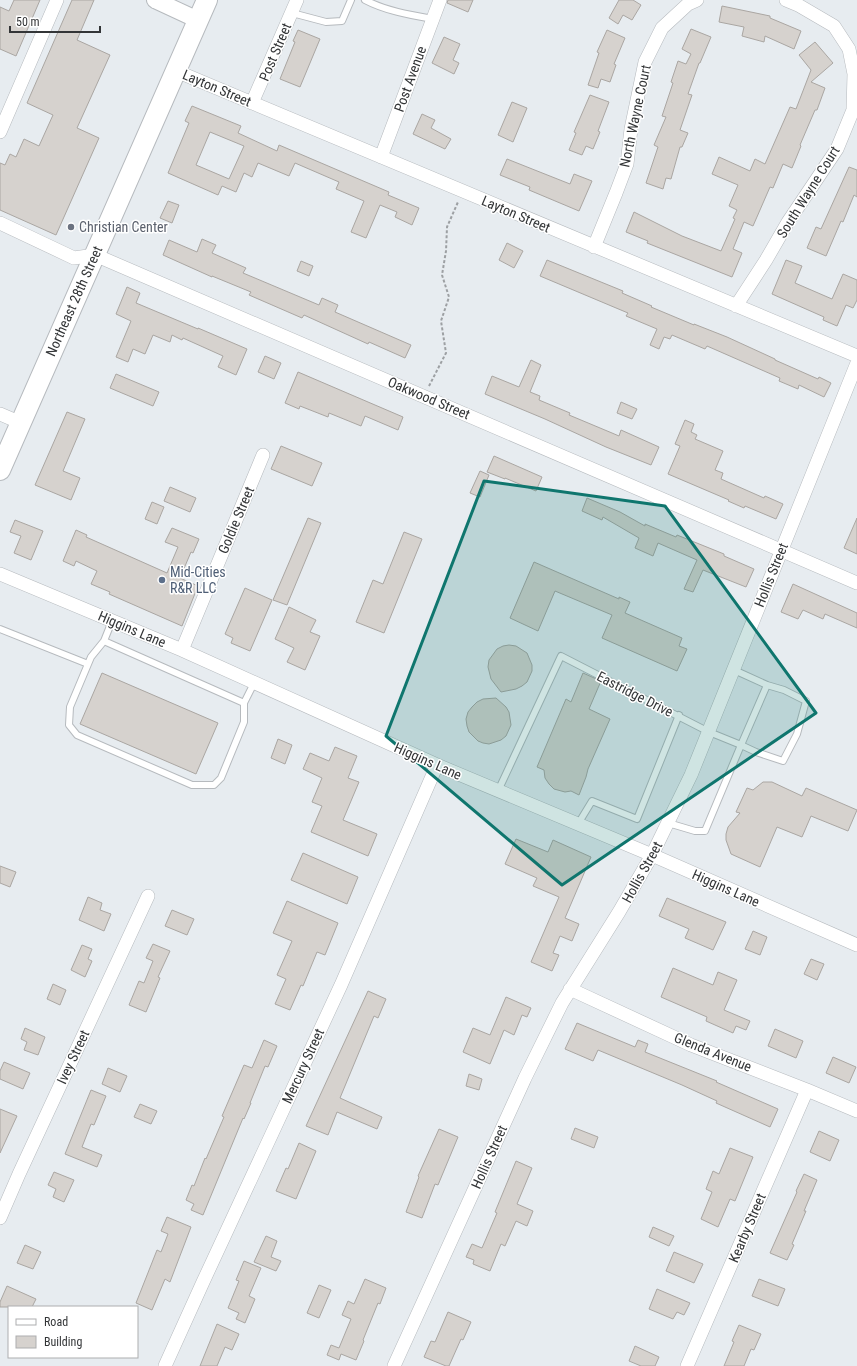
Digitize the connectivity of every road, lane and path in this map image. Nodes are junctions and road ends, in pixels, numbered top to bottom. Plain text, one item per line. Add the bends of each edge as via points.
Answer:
1 (57, 0) edge
2 (155, 0) edge
3 (207, 0) edge
4 (297, 0) edge
5 (351, 0) edge
6 (365, 0) edge
7 (440, 0) edge
8 (697, 0) edge
9 (786, 0) edge
10 (292, 13) junction
11 (433, 19) junction
12 (198, 20) junction
13 (176, 71) junction
14 (252, 103) junction
15 (0, 132) edge
16 (381, 157) junction
17 (463, 192) junction
18 (0, 223) edge
19 (594, 246) junction
20 (95, 255) junction
21 (736, 306) junction
22 (857, 356) edge
23 (857, 363) edge
24 (424, 396) junction
25 (0, 414) edge
26 (21, 423) junction
27 (263, 456) dead end
28 (0, 470) edge
29 (781, 550) junction
30 (0, 574) edge
31 (857, 583) edge
32 (112, 621) junction
33 (0, 629) edge
34 (104, 641) junction
35 (182, 650) junction
36 (88, 664) junction
37 (734, 670) junction
38 (254, 683) junction
39 (766, 685) junction
40 (244, 702) junction
41 (679, 716) junction
42 (709, 732) junction
43 (741, 745) junction
44 (437, 765) junction
45 (498, 791) junction
46 (668, 823) junction
47 (578, 824) junction
48 (652, 855) junction
49 (148, 896) dead end
50 (857, 945) edge
51 (570, 989) junction
52 (807, 1090) junction
53 (857, 1111) edge
54 (0, 1218) edge
55 (165, 1366) edge
56 (394, 1366) edge
57 (687, 1366) edge

1 - 15 street
2 - 12 street
3 - 12 main road, Northeast 28th Street
4 - 10 street, Post Street
5 - 10 lane via 342,21 326,22
6 - 11 lane via 382,8
7 - 11 street, Post Avenue
8 - 19 street, North Wayne Court via 688,4 662,28 645,62 631,129 627,164
9 - 21 street, South Wayne Court via 834,26 849,49 854,74 853,110 837,149
10 - 14 street, Post Street
11 - 16 street, Post Avenue
12 - 13 main road, Northeast 28th Street
13 - 14 street, Layton Street
13 - 20 main road, Northeast 28th Street
14 - 16 street, Layton Street
16 - 17 street, Layton Street
17 - 19 street, Layton Street
17 - 24 path via 447,227 442,275 449,297 441,321 446,353
18 - 20 street via 74,258
19 - 21 street, Layton Street
20 - 24 street, Oakwood Street
20 - 26 main road, Northeast 28th Street
21 - 22 street, Layton Street
23 - 29 street, Hollis Street
24 - 29 street, Oakwood Street
25 - 26 street
26 - 28 main road, Northeast 28th Street
27 - 35 street, Goldie Street
29 - 31 street, Oakwood Street
29 - 37 street, Hollis Street
30 - 32 street, Higgins Lane
32 - 34 lane
32 - 35 street, Higgins Lane
33 - 36 lane
34 - 36 lane
34 - 40 lane
35 - 38 street, Higgins Lane
36 - 40 lane via 70,707 69,725 77,735 192,785 214,784 221,778 244,722
37 - 39 lane
37 - 42 street, Hollis Street
38 - 40 lane
38 - 44 street, Higgins Lane
39 - 43 lane
39 - 43 lane, Eastridge Drive via 784,690 806,701 797,734 783,761
41 - 42 lane, Eastridge Drive
41 - 45 lane, Eastridge Drive via 561,656
41 - 47 lane via 637,819 592,800
42 - 43 lane, Eastridge Drive
42 - 46 street, Hollis Street
43 - 46 lane via 705,831 695,831
44 - 45 street, Higgins Lane
44 - 55 street, Mercury Street via 341,985
45 - 47 street, Higgins Lane
46 - 48 street, Hollis Street
47 - 48 street, Higgins Lane
48 - 50 street, Higgins Lane
48 - 51 street, Hollis Street
49 - 54 street, Ivey Street
51 - 52 street, Glenda Avenue via 691,1045
51 - 56 street, Hollis Street via 525,1078
52 - 53 street, Glenda Avenue
52 - 57 street, Kearby Street

